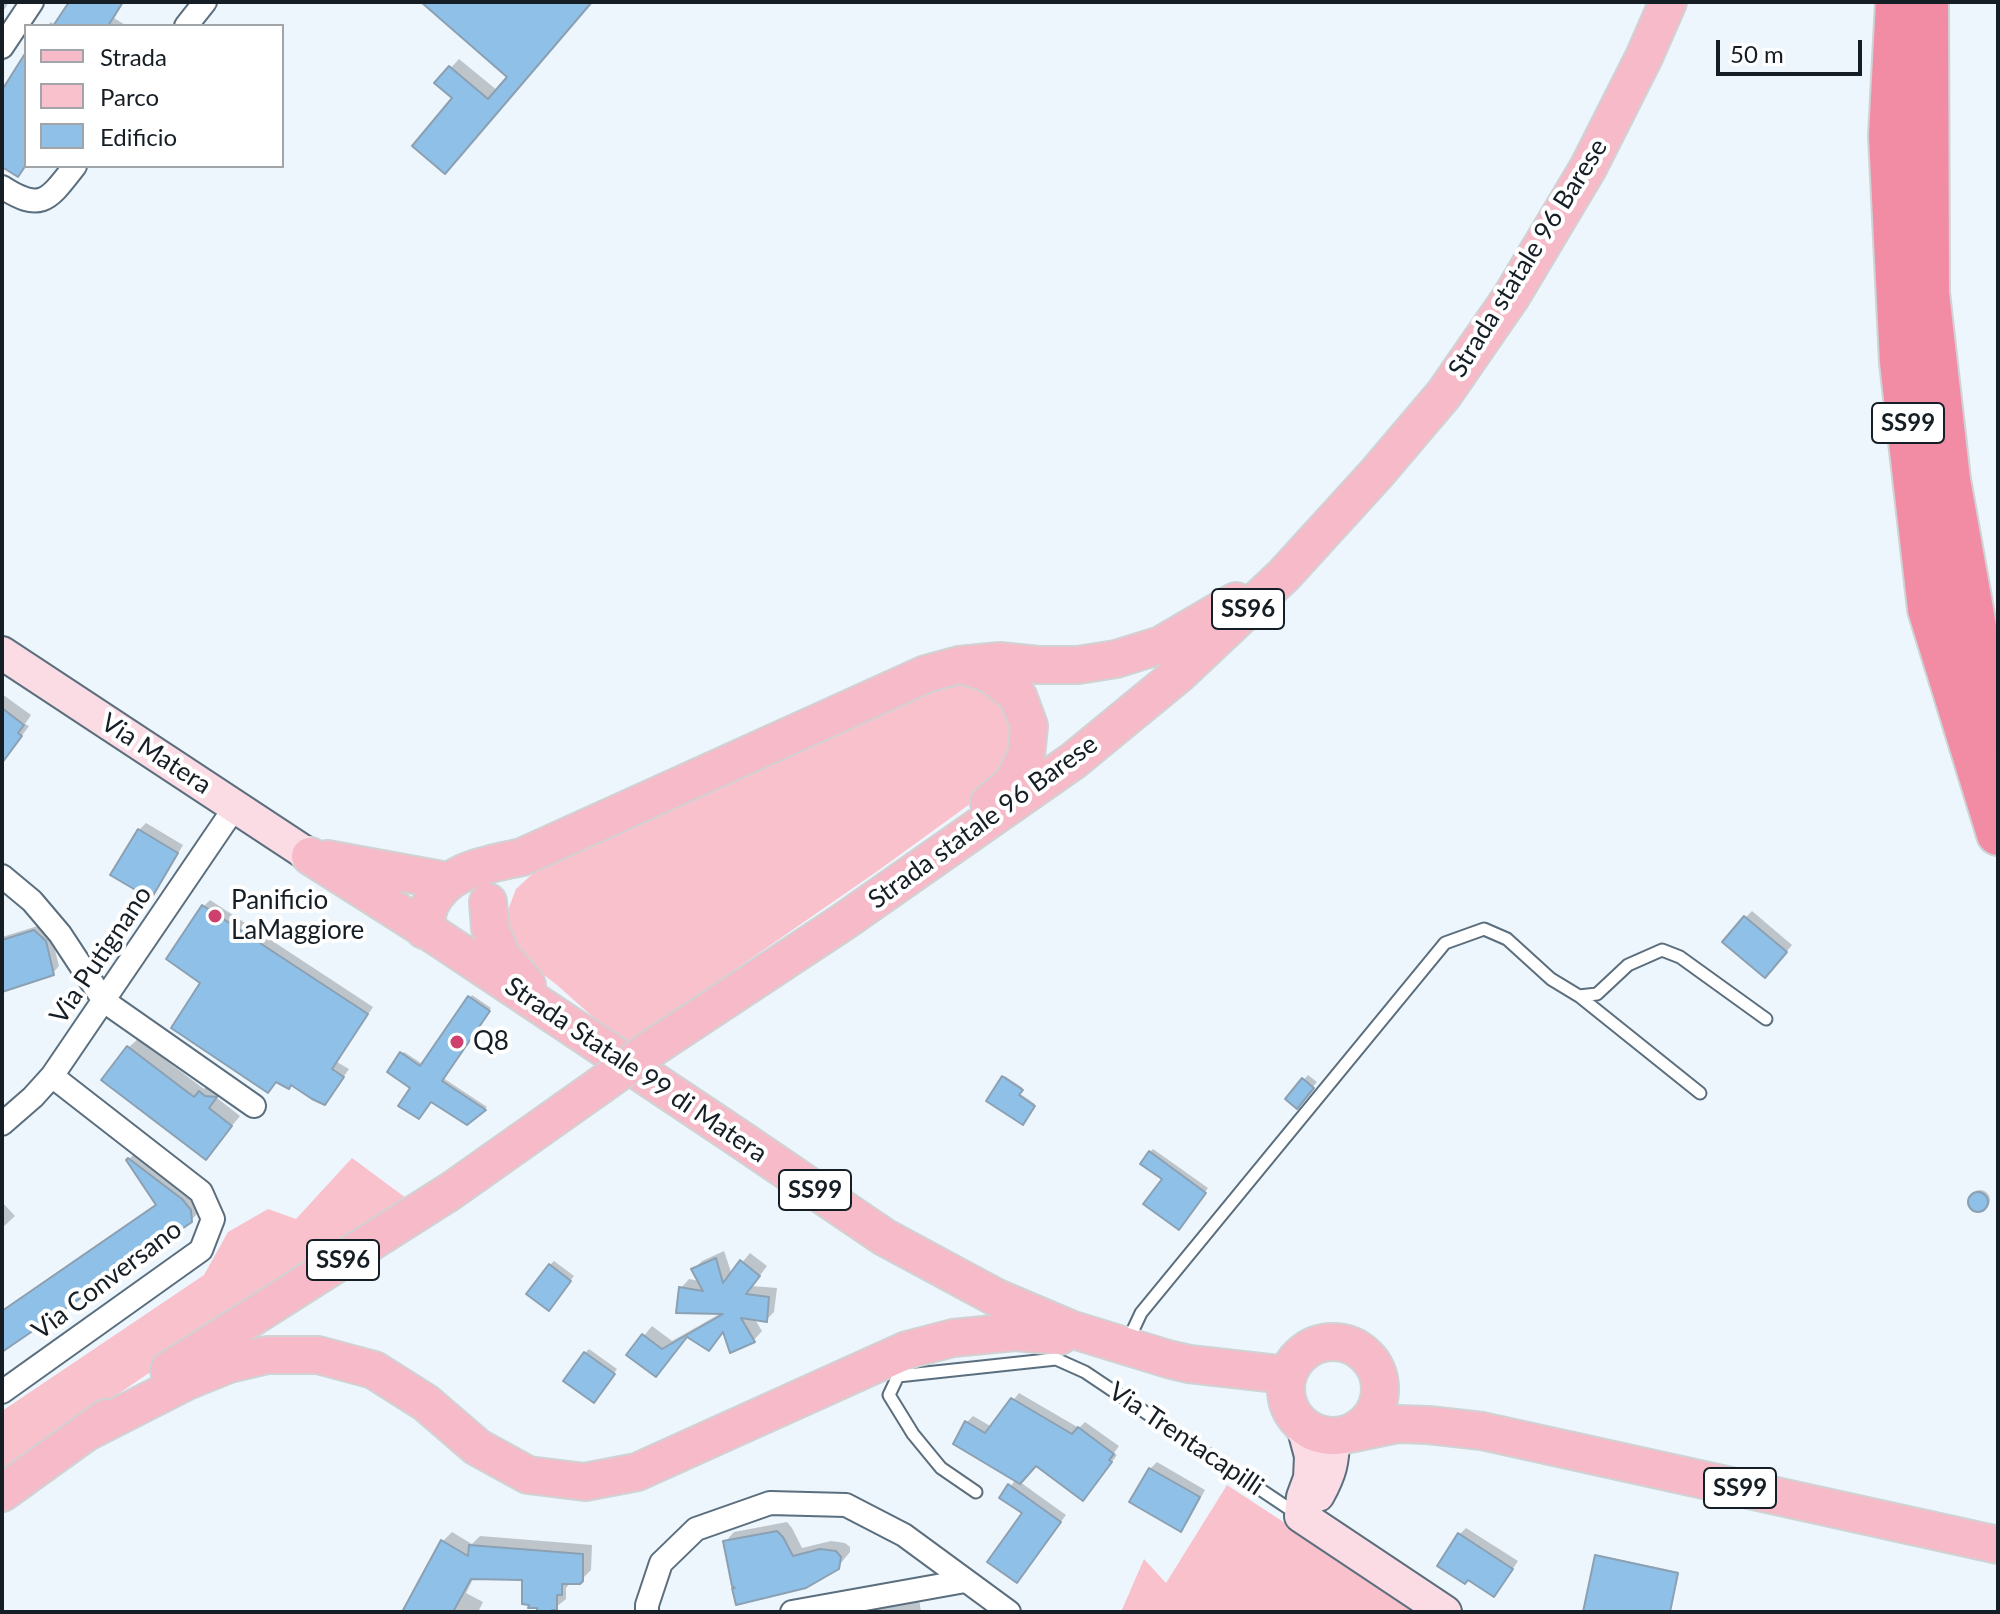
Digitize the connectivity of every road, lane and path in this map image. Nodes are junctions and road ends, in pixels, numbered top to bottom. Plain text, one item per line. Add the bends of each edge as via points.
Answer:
1 (32, 2) edge
2 (205, 2) edge
3 (1668, 2) edge
4 (1897, 2) edge
5 (1927, 2) edge
6 (188, 24) edge
7 (2, 47) edge
8 (73, 168) edge
9 (2, 187) edge
10 (1377, 473) junction
11 (2, 653) edge
12 (959, 665) junction
13 (1998, 734) edge
14 (235, 807) junction
15 (1998, 834) edge
16 (310, 856) junction
17 (522, 857) junction
18 (2, 876) edge
19 (447, 881) junction
20 (488, 902) junction
21 (843, 922) junction
22 (430, 933) junction
23 (1579, 996) junction
24 (104, 1001) junction
25 (552, 1014) junction
26 (1766, 1019) dead end
27 (52, 1076) junction
28 (1700, 1093) dead end
29 (254, 1106) dead end
30 (2, 1124) edge
31 (1110, 1343) junction
32 (2, 1392) edge
33 (1380, 1394) junction
34 (1312, 1415) junction
35 (1482, 1431) junction
36 (87, 1432) junction
37 (976, 1492) dead end
38 (2, 1493) edge
39 (1301, 1516) junction
40 (1998, 1545) edge
41 (965, 1581) junction
42 (647, 1612) edge
43 (792, 1612) edge
44 (1009, 1612) edge
45 (1445, 1612) edge

1 - 7 street
2 - 6 street
3 - 10 main road, Strada statale 96 Barese / SS96 via 1588,168 1511,297 1444,394
4 - 15 highway, SS99 via 1890,136 1900,347 1929,609
5 - 13 highway, SS99 via 1928,293 1949,480
8 - 9 street via 53,193 38,201 20,199
10 - 12 main road via 1238,600 1161,645 1078,665
10 - 21 main road, Strada statale 96 Barese / SS96 via 1284,575 1180,673 1073,761
11 - 14 street, Via Matera
12 - 17 main road via 926,674
12 - 21 main road via 990,674 1018,696 1029,726 1026,756 1012,784
14 - 16 street, Via Matera
14 - 24 street, Via Putignano
16 - 19 main road
16 - 22 main road, Strada Statale 99 di Matera / SS99
17 - 19 main road via 473,868
17 - 20 main road
18 - 24 street via 60,934
19 - 22 main road via 431,905
20 - 22 main road via 464,924
20 - 25 main road via 490,928 501,955
21 - 36 main road, Strada statale 96 Barese / SS96, bridge via 451,1191 167,1371
22 - 25 main road, Strada Statale 99 di Matera / SS99
23 - 26 lane via 1597,994 1628,965 1662,950 1680,957
23 - 28 lane
23 - 31 lane via 1551,979 1507,939 1484,929 1445,943 1141,1313
24 - 27 street, Via Putignano
24 - 29 street
25 - 31 main road, Strada Statale 99 di Matera / SS99 via 884,1237 1026,1312
27 - 30 street, Via Putignano
27 - 32 street, Via Conversano via 201,1192 213,1219 201,1250
31 - 34 main road, Strada Statale 99 di Matera / SS99 via 1189,1364
31 - 36 main road via 1015,1332 953,1338 907,1350 637,1472 585,1482 528,1475 477,1447 426,1403 374,1370 318,1355 267,1355 229,1364
33 - 34 main road via 1362,1427
33 - 34 main road via 1379,1378 1363,1352 1349,1344 1319,1343 1294,1362
33 - 35 main road, SS99
34 - 35 main road, SS99
34 - 39 street via 1310,1478
35 - 40 main road, SS99
36 - 38 main road, SS96
37 - 39 lane, Via Trentacapilli via 941,1468 913,1434 889,1395 898,1376 1056,1359 1085,1372
39 - 45 street, Via Trentacapilli
41 - 42 street via 904,1535 846,1505 770,1503 696,1529 661,1563
41 - 43 street
41 - 44 street

